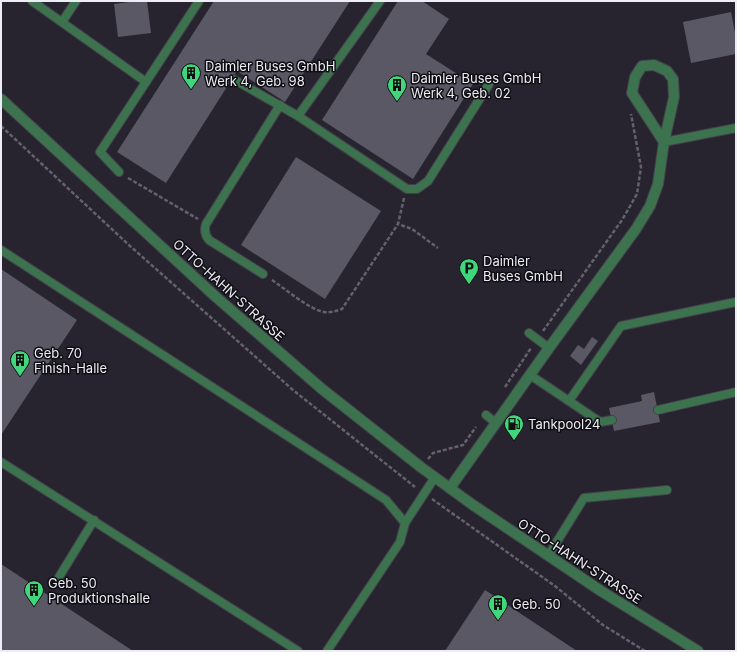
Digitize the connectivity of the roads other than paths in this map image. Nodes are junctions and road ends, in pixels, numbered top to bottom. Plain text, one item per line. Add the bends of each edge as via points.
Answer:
1 (32, 1) edge
2 (76, 1) edge
3 (199, 1) edge
4 (380, 1) edge
5 (62, 22) junction
6 (233, 79) dead end
7 (146, 82) junction
8 (489, 84) dead end
9 (1, 99) edge
10 (280, 105) junction
11 (298, 116) junction
12 (736, 128) edge
13 (664, 142) junction
14 (119, 172) road end
15 (1, 250) edge
16 (263, 274) road end
17 (736, 302) edge
18 (529, 333) dead end
19 (549, 348) junction
20 (530, 375) junction
21 (736, 392) edge
22 (569, 401) junction
23 (658, 410) dead end
24 (486, 415) road end
25 (612, 420) dead end
26 (496, 423) junction
27 (1, 462) edge
28 (435, 478) junction
29 (450, 488) junction
30 (667, 490) dead end
31 (94, 520) junction
32 (405, 523) junction
33 (548, 556) junction
34 (59, 577) dead end
35 (298, 651) edge
36 (327, 651) edge
37 (698, 651) edge

1 - 5 lane
2 - 5 lane
3 - 7 lane
4 - 11 lane
5 - 7 lane
6 - 10 lane
7 - 14 lane via 100,152
8 - 11 lane via 428,181 417,189 406,189
9 - 28 street, OTTO-HAHN-STRASSE via 222,302 322,389
10 - 11 lane
10 - 16 lane via 206,224 205,234 210,240
12 - 13 lane
13 - 13 street via 674,97 673,79 667,71 654,65 642,66 635,77 632,93
13 - 19 street via 658,184 650,206
15 - 32 lane via 386,500
17 - 22 lane via 621,326
18 - 19 lane
19 - 20 street
20 - 22 lane
20 - 26 street
21 - 23 lane
22 - 25 lane via 600,422
24 - 26 lane
26 - 29 street
27 - 31 lane
28 - 29 street, OTTO-HAHN-STRASSE
28 - 32 lane
29 - 33 street, OTTO-HAHN-STRASSE
30 - 33 lane via 584,498
31 - 34 lane
31 - 35 lane
32 - 36 lane via 400,542
33 - 37 street, OTTO-HAHN-STRASSE via 601,592

